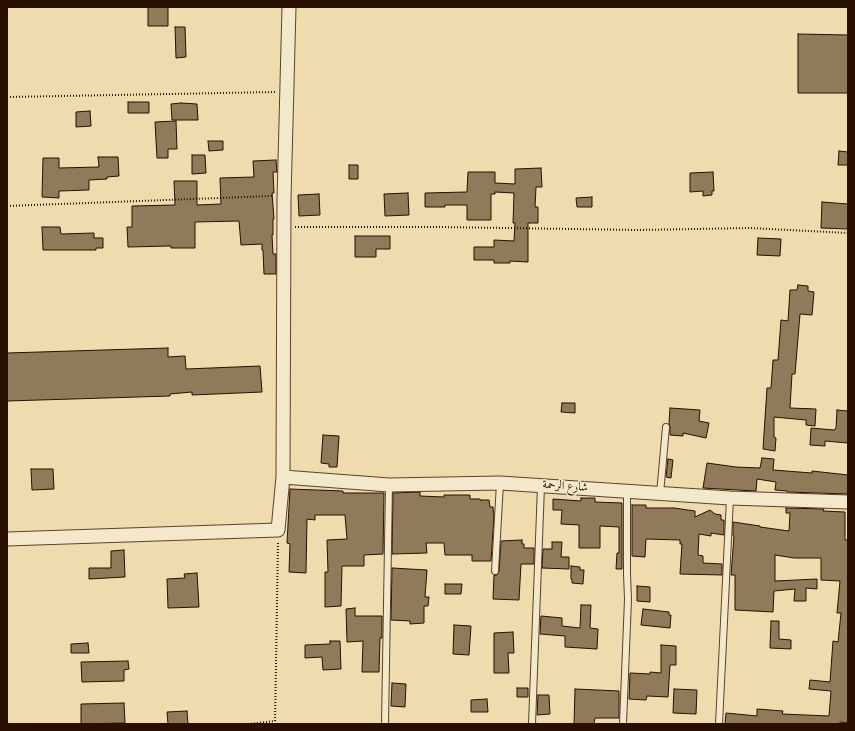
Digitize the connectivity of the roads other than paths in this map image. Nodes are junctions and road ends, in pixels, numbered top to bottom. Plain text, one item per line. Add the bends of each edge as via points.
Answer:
1 (289, 7) edge
2 (666, 427) dead end
3 (283, 477) junction
4 (500, 483) junction
5 (389, 484) junction
6 (541, 486) junction
7 (627, 491) junction
8 (660, 494) junction
9 (730, 498) junction
10 (848, 502) edge
11 (7, 539) edge
12 (495, 571) dead end
13 (386, 724) edge
14 (532, 724) edge
15 (623, 724) edge
16 (719, 724) edge

1 - 3 street
2 - 8 lane
3 - 5 street, شارع الرحمة
3 - 11 street via 278,530
4 - 5 street, شارع الرحمة
4 - 6 street, شارع الرحمة
4 - 12 lane
5 - 13 lane
6 - 7 street, شارع الرحمة
6 - 14 lane
7 - 8 street, شارع الرحمة
7 - 15 lane via 628,599
8 - 9 street, شارع الرحمة
9 - 10 street, شارع الرحمة
9 - 16 lane

